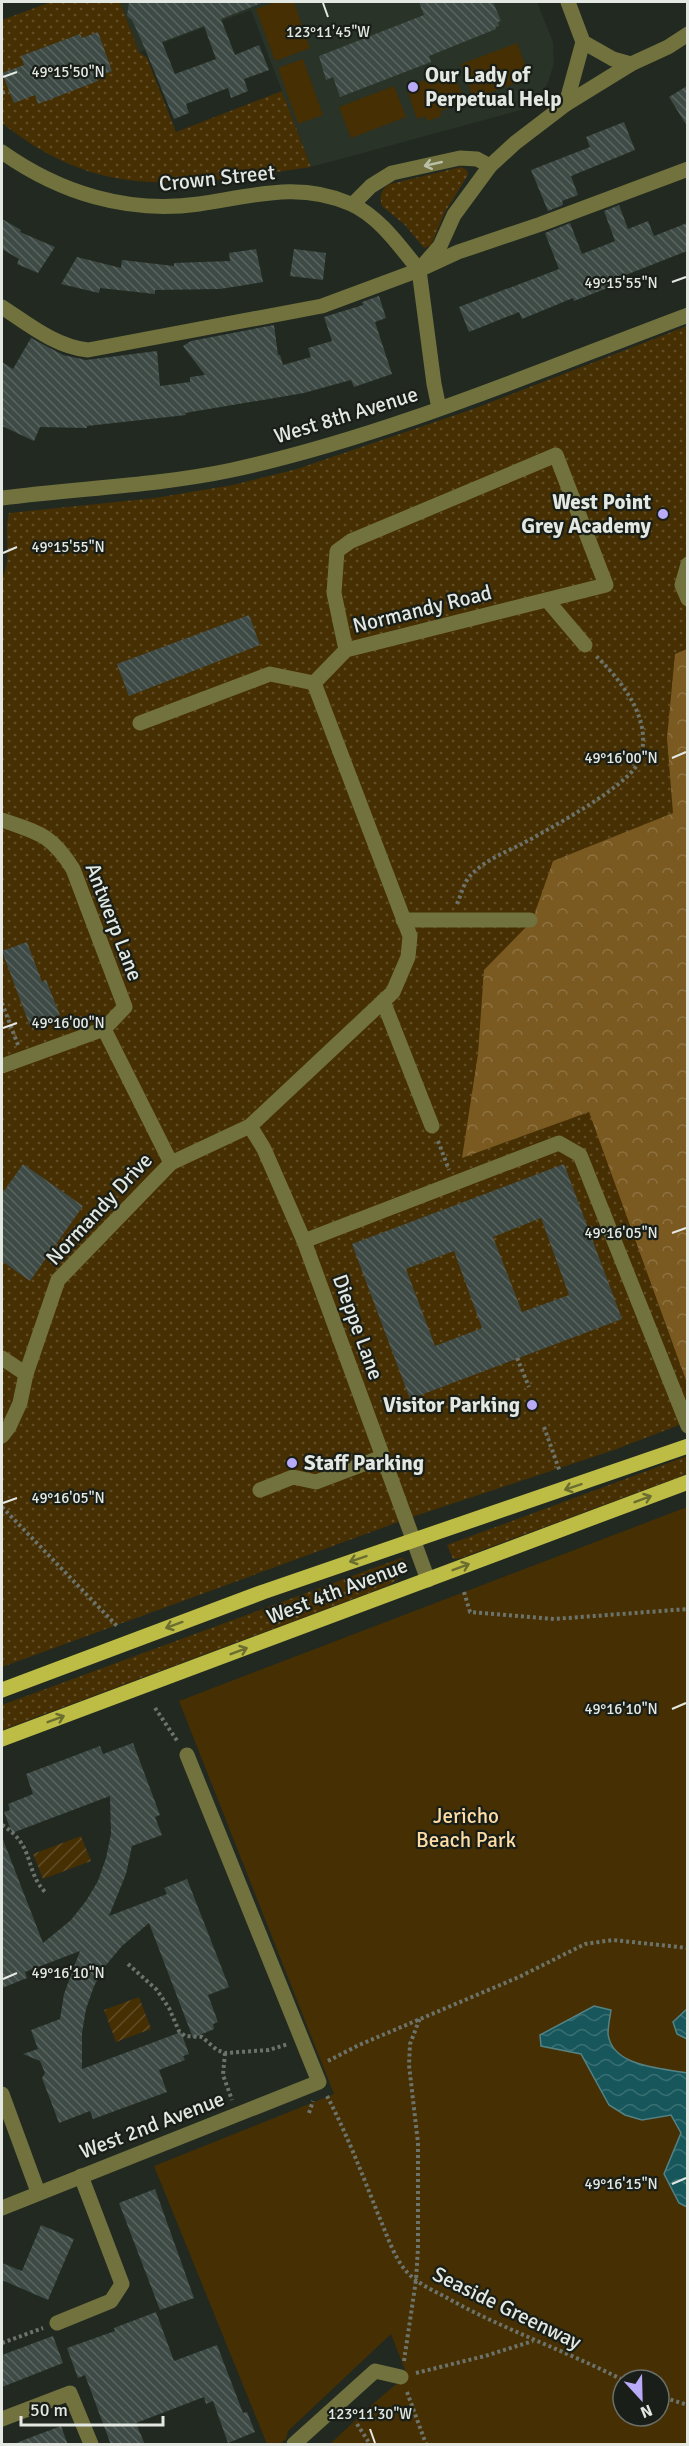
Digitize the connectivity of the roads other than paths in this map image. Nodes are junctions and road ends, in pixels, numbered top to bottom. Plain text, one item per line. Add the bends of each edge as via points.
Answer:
1 (568, 2) edge
2 (687, 34) edge
3 (583, 42) junction
4 (632, 64) junction
5 (566, 104) junction
6 (2, 152) edge
7 (489, 166) junction
8 (687, 169) edge
9 (353, 204) junction
10 (419, 270) junction
11 (2, 307) edge
12 (687, 315) edge
13 (439, 408) junction
14 (2, 498) edge
15 (687, 564) edge
16 (687, 599) edge
17 (547, 600) junction
18 (585, 645) road end
19 (346, 650) junction
20 (314, 683) junction
21 (140, 723) dead end
22 (2, 819) edge
23 (404, 920) junction
24 (530, 920) dead end
25 (383, 1001) junction
26 (104, 1029) junction
27 (2, 1066) edge
28 (250, 1126) junction
29 (432, 1126) road end
30 (171, 1163) junction
31 (304, 1241) junction
32 (2, 1358) edge
33 (26, 1374) junction
34 (687, 1426) edge
35 (2, 1436) edge
36 (687, 1446) edge
37 (382, 1457) junction
38 (687, 1482) edge
39 (260, 1490) dead end
40 (413, 1540) junction
41 (428, 1580) junction
42 (2, 1690) edge
43 (2, 1739) edge
44 (187, 1755) road end
45 (2, 2094) edge
46 (81, 2176) junction
47 (38, 2192) junction
48 (2, 2208) edge
49 (57, 2323) road end
50 (401, 2377) road end
51 (2, 2419) edge
52 (91, 2445) edge
53 (294, 2445) edge

1 - 3 street
2 - 4 street
3 - 4 street via 613,59
3 - 5 street
4 - 5 street
5 - 7 street
6 - 9 street, Crown Street via 26,169 65,187 104,201 144,207 177,206 252,193 303,191
7 -> 9 street via 477,159 460,158 392,173
7 - 10 street via 454,215 440,246
8 - 10 street via 458,252
9 - 10 street, Crown Street via 395,240
10 - 11 street via 322,306 88,350 60,343
10 - 13 street
12 - 13 street, West 8th Avenue
13 - 14 street, West 8th Avenue via 291,456 229,470
15 - 16 street via 682,585
17 - 18 street
17 - 19 street, Normandy Road
17 - 19 street, Normandy Road via 606,585 556,455 351,541 337,551 334,593
19 - 20 street, Normandy Road
20 - 21 street via 270,674
20 - 23 street
22 - 26 street, Antwerp Lane via 45,835 73,869 124,1007
23 - 24 street
23 - 25 street, Normandy Drive via 410,936 408,957 393,992
25 - 28 street, Normandy Drive
25 - 29 street
26 - 27 street
26 - 30 street
28 - 30 street, Normandy Drive
28 - 31 street, Dieppe Lane
30 - 33 street, Normandy Drive via 58,1280
31 - 34 street via 559,1143 580,1155
31 - 37 street, Dieppe Lane
32 - 33 street
33 - 35 street, Normandy Drive via 20,1403
36 -> 40 main road, West 4th Avenue
37 - 39 street via 316,1482 293,1477
37 - 40 street, Dieppe Lane
41 -> 38 main road, West 4th Avenue
40 - 41 street, Dieppe Lane
40 -> 42 main road, West 4th Avenue
43 -> 41 main road, West 4th Avenue
44 - 46 street, West 2nd Avenue via 319,2082
45 - 47 street
46 - 47 street, West 2nd Avenue
46 - 49 street via 122,2284 111,2301
47 - 48 street, West 2nd Avenue
50 - 53 street via 375,2371
51 - 52 street via 70,2392

